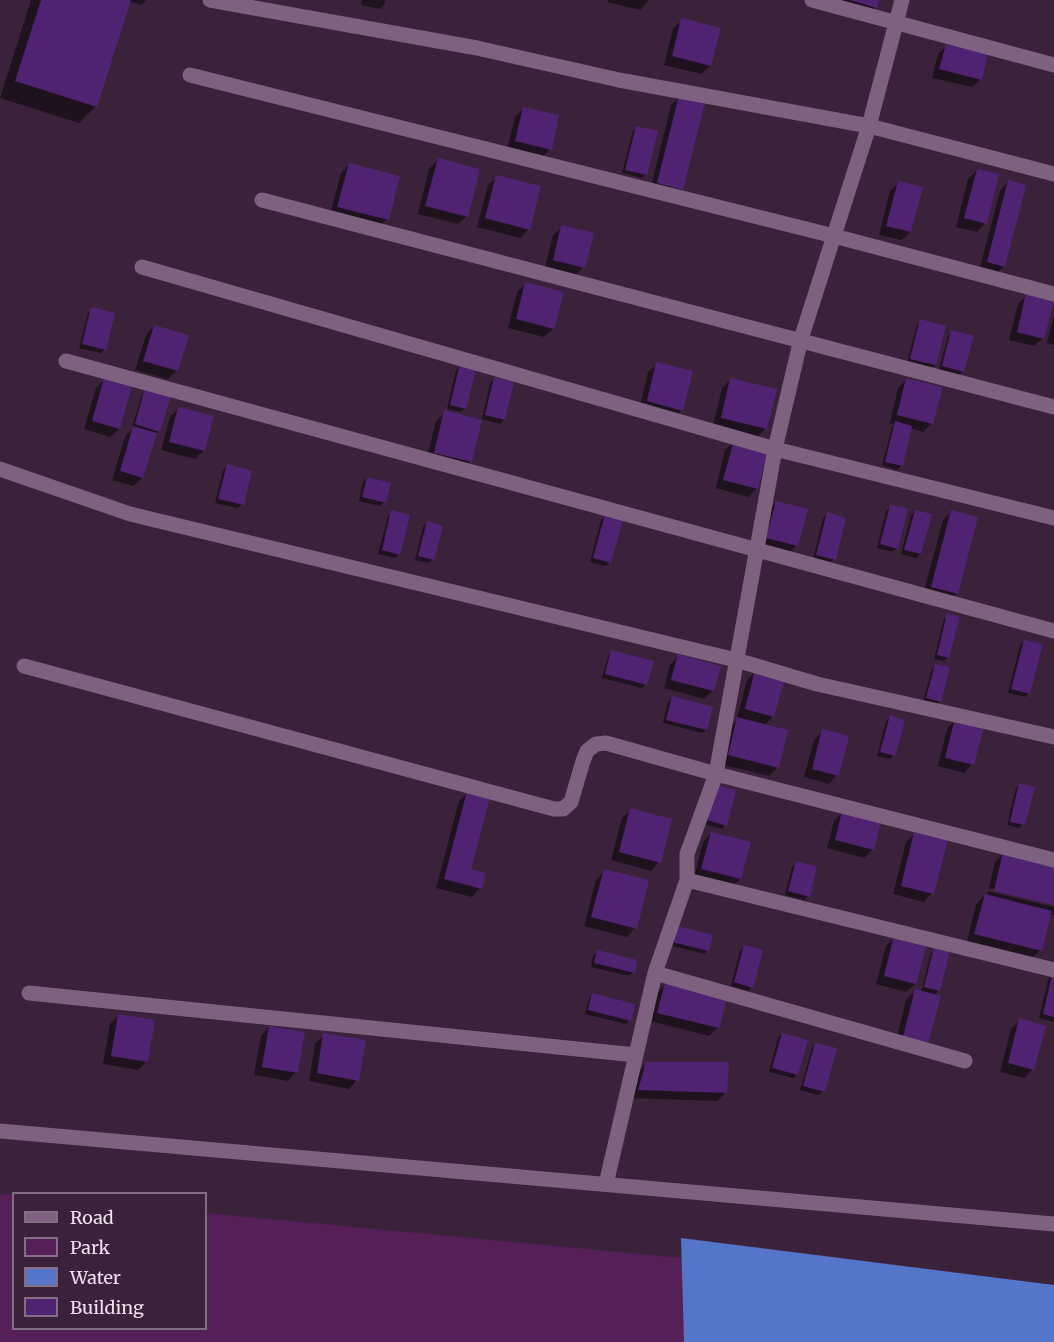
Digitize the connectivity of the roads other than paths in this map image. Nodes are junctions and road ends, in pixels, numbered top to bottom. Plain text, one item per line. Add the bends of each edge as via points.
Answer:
1 (210, 0) edge
2 (812, 0) edge
3 (902, 0) edge
4 (897, 22) junction
5 (1054, 65) edge
6 (190, 75) dead end
7 (869, 126) junction
8 (1054, 174) edge
9 (262, 200) dead end
10 (834, 236) junction
11 (142, 267) dead end
12 (1054, 294) edge
13 (801, 339) junction
14 (66, 361) dead end
15 (1054, 407) edge
16 (775, 449) junction
17 (0, 469) edge
18 (1054, 518) edge
19 (755, 550) junction
20 (1054, 631) edge
21 (736, 660) junction
22 (24, 666) dead end
23 (1054, 737) edge
24 (716, 774) junction
25 (1054, 860) edge
26 (687, 880) junction
27 (1054, 970) edge
28 (655, 973) junction
29 (29, 993) dead end
30 (636, 1056) junction
31 (965, 1061) dead end
32 (0, 1131) edge
33 (606, 1184) junction
34 (1054, 1224) edge

1 - 7 street
2 - 4 street
3 - 4 street
4 - 5 street
4 - 7 street
6 - 10 street
7 - 8 street
7 - 10 street
9 - 13 street
10 - 12 street
10 - 13 street
11 - 16 street
13 - 15 street
13 - 16 street
14 - 19 street
16 - 18 street
16 - 19 street
17 - 21 street via 130,514
19 - 20 street
19 - 21 street
21 - 23 street via 817,684
21 - 24 street
22 - 24 street via 554,809 563,809 572,802 582,760 596,744 606,742
24 - 25 street
24 - 26 street via 687,854
26 - 27 street
26 - 28 street
28 - 30 street
28 - 31 street
29 - 30 street
30 - 33 street
32 - 33 street
33 - 34 street

